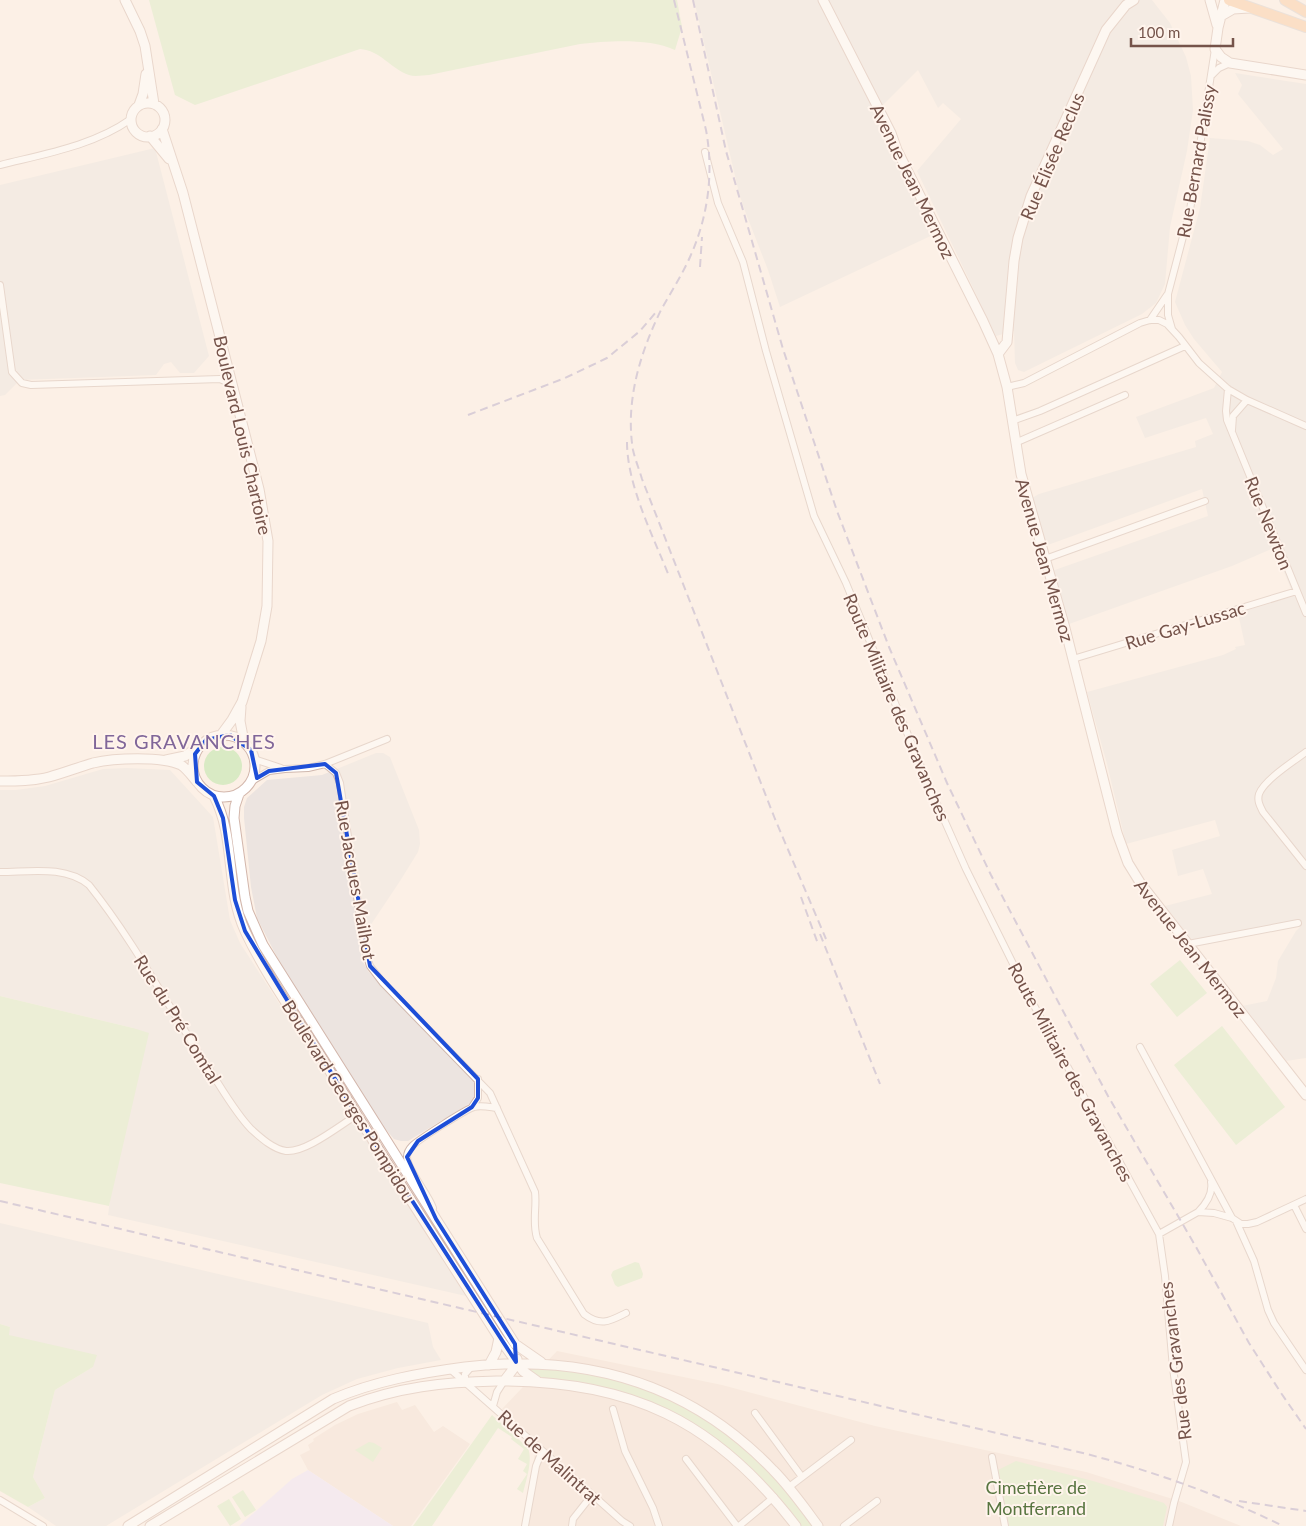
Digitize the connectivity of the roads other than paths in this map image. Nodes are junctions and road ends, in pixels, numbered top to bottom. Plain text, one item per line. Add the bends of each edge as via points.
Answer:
1 (125, 0) edge
2 (823, 0) edge
3 (1134, 0) edge
4 (1210, 0) edge
5 (1225, 0) edge
6 (1229, 0) edge
7 (1285, 0) edge
8 (1289, 0) edge
9 (1256, 8) junction
10 (1306, 12) edge
11 (1221, 16) junction
12 (1306, 26) edge
13 (1218, 28) junction
14 (1215, 49) junction
15 (1230, 63) junction
16 (148, 64) junction
17 (1306, 75) edge
18 (1210, 78) junction
19 (154, 104) junction
20 (138, 105) junction
21 (131, 119) junction
22 (162, 128) junction
23 (150, 136) junction
24 (705, 152) dead end
25 (0, 165) edge
26 (177, 169) junction
27 (0, 285) edge
28 (1168, 294) junction
29 (1150, 320) junction
30 (1173, 330) junction
31 (1185, 346) junction
32 (998, 354) junction
33 (227, 364) junction
34 (220, 379) junction
35 (1007, 387) junction
36 (234, 388) junction
37 (1228, 389) junction
38 (1125, 395) dead end
39 (1247, 400) junction
40 (1012, 422) junction
41 (1306, 426) edge
42 (1233, 433) junction
43 (1015, 443) junction
44 (1206, 501) dead end
45 (1045, 559) junction
46 (1297, 591) junction
47 (1306, 614) edge
48 (1073, 659) junction
49 (242, 702) junction
50 (221, 735) junction
51 (387, 739) dead end
52 (244, 742) junction
53 (200, 746) junction
54 (1306, 752) edge
55 (254, 759) junction
56 (161, 761) junction
57 (326, 764) junction
58 (285, 768) junction
59 (0, 781) edge
60 (252, 781) junction
61 (197, 782) junction
62 (239, 794) junction
63 (214, 796) junction
64 (1306, 866) edge
65 (0, 872) edge
66 (1298, 923) dead end
67 (1188, 944) junction
68 (1140, 1047) dead end
69 (478, 1080) junction
70 (1306, 1095) edge
71 (472, 1108) junction
72 (497, 1108) junction
73 (356, 1115) junction
74 (1210, 1178) junction
75 (1306, 1199) edge
76 (1294, 1205) junction
77 (1196, 1213) junction
78 (436, 1219) junction
79 (1234, 1219) junction
80 (1306, 1229) edge
81 (1159, 1234) junction
82 (626, 1313) dead end
83 (499, 1338) junction
84 (515, 1344) junction
85 (516, 1362) junction
86 (542, 1363) junction
87 (489, 1365) junction
88 (472, 1366) junction
89 (450, 1369) junction
90 (1306, 1370) edge
91 (504, 1381) junction
92 (537, 1381) junction
93 (465, 1382) junction
94 (493, 1406) junction
95 (613, 1409) dead end
96 (755, 1413) dead end
97 (851, 1440) dead end
98 (542, 1451) junction
99 (992, 1457) dead end
100 (686, 1459) dead end
101 (802, 1477) junction
102 (789, 1487) junction
103 (592, 1495) junction
104 (774, 1497) junction
105 (0, 1500) edge
106 (877, 1501) dead end
107 (42, 1526) edge
108 (128, 1526) edge
109 (150, 1526) edge
110 (526, 1526) edge
111 (572, 1526) edge
112 (630, 1526) edge
113 (659, 1526) edge
114 (738, 1526) edge
115 (796, 1526) edge
116 (818, 1526) edge
117 (844, 1526) edge
118 (1005, 1526) edge
119 (1169, 1526) edge

1 - 16 main road via 140,31
2 - 32 main road, Avenue Jean Mermoz
3 - 32 main road, Rue Élisée Reclus via 1106,30 1031,196 1014,261 1007,342
4 - 13 main road, Rue Bernard Palissy
5 - 11 main road, Rue Bernard Palissy
6 - 9 main road
7 - 10 main road
8 - 10 main road
9 - 11 main road via 1233,9
9 - 12 main road
11 - 13 main road, Rue Bernard Palissy
13 - 14 main road, Rue Bernard Palissy
14 - 15 main road
14 - 18 street, Rue Bernard Palissy
15 - 17 main road
15 - 18 street via 1219,68
16 - 19 main road
16 - 20 main road
18 - 28 street, Rue Bernard Palissy via 1190,210
19 - 20 main road
19 - 22 main road via 164,115
20 - 21 main road
21 - 23 main road via 138,133
21 - 25 street via 106,134
22 - 23 main road
22 - 26 main road, Boulevard Louis Chartoire
23 - 26 main road, Boulevard Louis Chartoire
24 - 81 street, Route Militaire des Gravanches via 718,203 743,262 814,516 846,583 966,869 1031,1000
26 - 33 main road, Boulevard Louis Chartoire
27 - 34 street via 12,372 22,383
28 - 29 street, Rue Bernard Palissy
28 - 30 street, Rue Bernard Palissy via 1168,315
29 - 30 street via 1159,320
29 - 35 street via 1024,383
30 - 31 street
31 - 37 street
31 - 40 street
32 - 35 main road, Avenue Jean Mermoz
33 - 34 street
33 - 36 main road, Boulevard Louis Chartoire
34 - 36 street
35 - 40 main road, Avenue Jean Mermoz
36 - 49 main road, Boulevard Louis Chartoire via 259,489 269,557 267,606
37 - 39 street
37 - 42 street, Rue Newton via 1226,415
38 - 43 street
39 - 41 street
39 - 42 street via 1233,416
40 - 43 main road, Avenue Jean Mermoz
42 - 46 street, Rue Newton
43 - 45 main road, Avenue Jean Mermoz
44 - 45 street
45 - 48 main road, Avenue Jean Mermoz
46 - 47 street, Rue Newton
46 - 48 street, Rue Gay-Lussac
48 - 67 main road, Avenue Jean Mermoz via 1123,851 1141,884
49 - 50 main road, Boulevard Louis Chartoire
49 - 52 main road, Boulevard Louis Chartoire via 240,721
50 - 52 main road via 230,735
50 - 53 main road via 206,740
51 - 57 street
52 - 55 main road
53 - 56 main road via 185,756
53 - 61 main road via 193,763
54 - 64 street via 1264,786 1259,794 1263,812
55 - 58 street
55 - 60 main road
56 - 59 main road via 122,759 94,763 49,777
56 - 61 main road via 180,765
57 - 58 street
57 - 69 street, Rue Jacques Mailhot via 336,772 340,783 364,950 370,966
58 - 60 street via 269,771
60 - 62 main road
61 - 63 main road
62 - 63 main road via 223,798
62 - 78 main road, Boulevard Georges Pompidou via 234,818 245,897 263,945
63 - 73 main road, Boulevard Georges Pompidou via 224,818 235,900 245,931
65 - 73 street, Rue du Pré Comtal via 56,872 81,878 89,885 234,1107 250,1128 271,1145 286,1151 301,1149
66 - 67 street
67 - 70 main road, Avenue Jean Mermoz
68 - 74 street
69 - 71 street via 478,1098
69 - 72 street, Rue Jacques Mailhot via 490,1093
71 - 72 street
71 - 78 street via 409,1150 408,1165 428,1197
72 - 82 street, Rue Jacques Mailhot via 535,1192 537,1238 584,1314 591,1320 605,1322
73 - 83 main road, Boulevard Georges Pompidou
74 - 77 street via 1211,1192
74 - 79 street
75 - 76 street
76 - 79 street via 1257,1222 1241,1224
76 - 80 street
77 - 79 street via 1208,1211
77 - 81 street
78 - 84 main road, Boulevard Georges Pompidou
79 - 90 street via 1254,1261 1274,1323
81 - 119 street, Rue des Gravanches via 1186,1462
83 - 85 main road, Boulevard Georges Pompidou
83 - 87 main road
84 - 85 main road
84 - 86 main road, Boulevard Georges Pompidou
85 - 86 main road
85 - 87 main road
85 - 91 main road
85 - 92 main road, Boulevard Georges Pompidou
86 - 102 main road via 602,1371 673,1396 726,1427
87 - 88 main road
88 - 89 main road
88 - 93 street via 465,1374
89 - 93 street, Rue de Malintrat
89 - 108 main road via 361,1387 333,1399
91 - 92 main road
91 - 93 main road
91 - 94 street, Rue de Malintrat
92 - 104 main road via 596,1389 659,1410 716,1443
93 - 94 street, Rue de Malintrat
93 - 109 main road via 398,1390 348,1406
94 - 98 street, Rue de Malintrat
95 - 113 street via 626,1451
96 - 101 street
97 - 101 street
98 - 103 street, Rue de Malintrat
98 - 110 street via 536,1466
99 - 118 street
100 - 114 street
101 - 102 street
102 - 116 main road
103 - 111 street via 573,1518
103 - 112 street, Rue de Malintrat
104 - 114 street
104 - 115 main road
105 - 107 street
106 - 117 street

